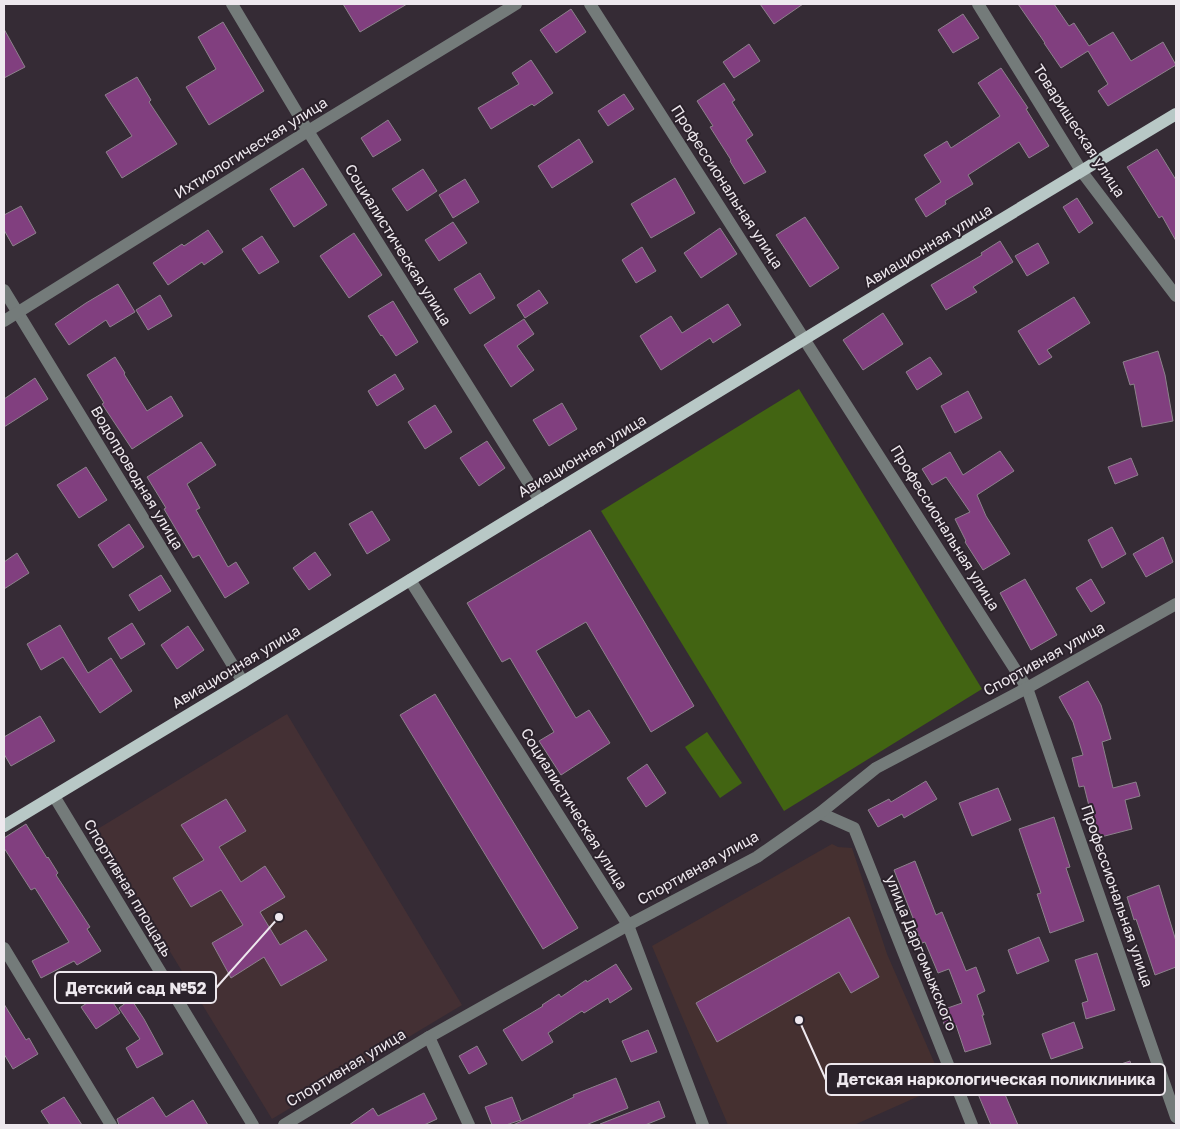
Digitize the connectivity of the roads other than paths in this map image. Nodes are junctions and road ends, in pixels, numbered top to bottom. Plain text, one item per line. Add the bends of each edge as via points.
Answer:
1 (232, 4) edge
2 (516, 4) edge
3 (590, 4) edge
4 (978, 4) edge
5 (1176, 114) edge
6 (308, 131) junction
7 (1082, 172) junction
8 (4, 290) edge
9 (1176, 296) edge
10 (17, 313) junction
11 (4, 321) edge
12 (805, 339) junction
13 (540, 501) junction
14 (410, 580) junction
15 (1176, 604) edge
16 (243, 682) junction
17 (1027, 688) junction
18 (54, 796) junction
19 (820, 813) junction
20 (4, 826) edge
21 (628, 925) junction
22 (4, 948) edge
23 (429, 1037) junction
24 (1176, 1117) edge
25 (112, 1125) edge
26 (253, 1125) edge
27 (284, 1125) edge
28 (469, 1125) edge
29 (703, 1125) edge
30 (972, 1125) edge

1 - 6 street, Социалистическая улица
2 - 6 street, Ихтиологическая улица
3 - 12 street, Профессиональная улица
4 - 7 street, Товарищеская улица
5 - 7 main road, Авиационная улица
6 - 10 street, Ихтиологическая улица
6 - 13 street, Социалистическая улица
7 - 9 street, Товарищеская улица
7 - 12 main road, Авиационная улица
8 - 10 street, Водопроводная улица
10 - 11 street, Ихтиологическая улица
10 - 16 street, Водопроводная улица
12 - 13 main road, Авиационная улица
12 - 17 street, Профессиональная улица
13 - 14 main road, Авиационная улица
14 - 16 main road, Авиационная улица
14 - 21 street, Социалистическая улица
15 - 17 street, Спортивная улица
16 - 18 main road, Авиационная улица
17 - 19 street, Спортивная улица via 876,768
17 - 24 street, Профессиональная улица
18 - 20 main road, Авиационная улица
18 - 26 street, Спортивная площадь
19 - 21 street, Спортивная улица via 757,857
19 - 30 street, улица Даргомыжского via 854,828
21 - 23 street, Спортивная улица
21 - 29 street, Социалистическая улица
22 - 25 street
23 - 27 street, Спортивная улица
23 - 28 street

